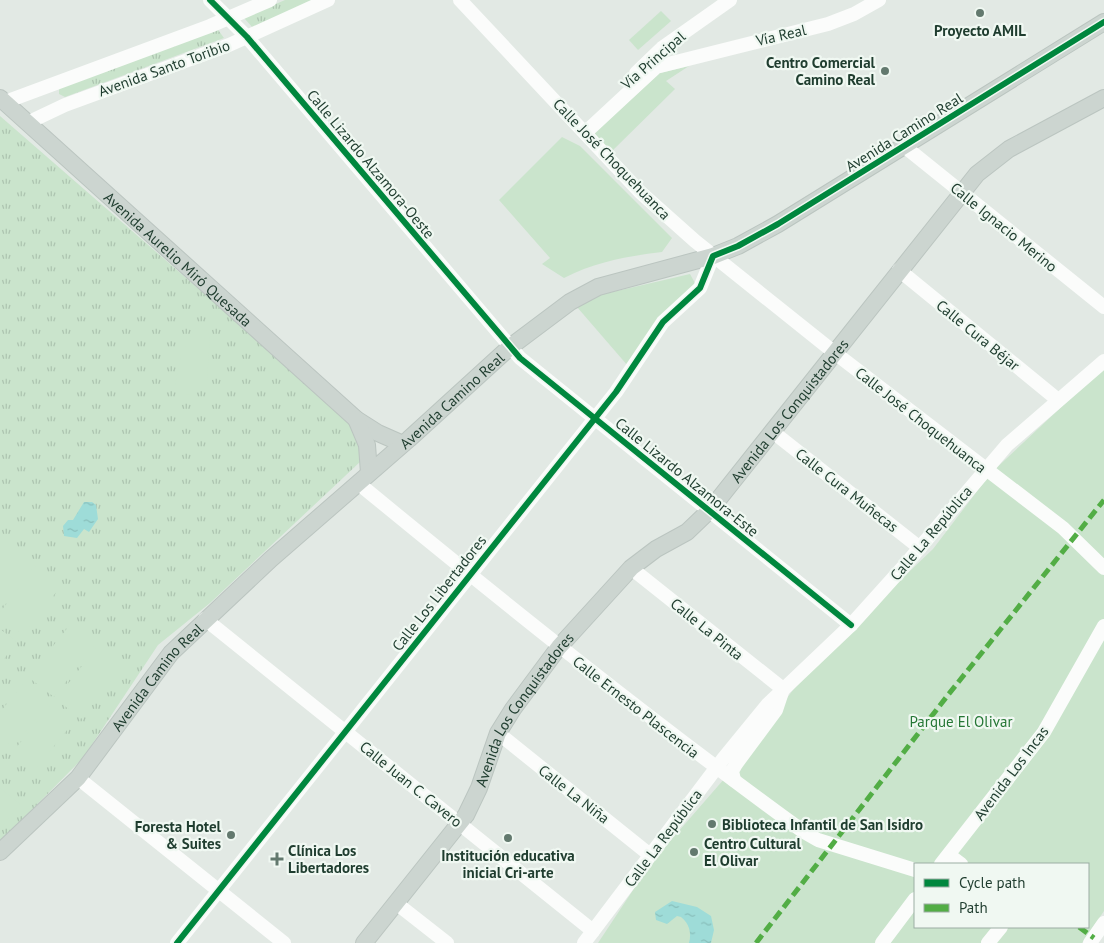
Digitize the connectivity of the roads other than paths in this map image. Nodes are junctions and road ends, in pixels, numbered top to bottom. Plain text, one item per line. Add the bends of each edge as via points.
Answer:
1 (210, 0) edge
2 (270, 0) edge
3 (328, 0) edge
4 (460, 0) edge
5 (730, 0) edge
6 (879, 0) edge
7 (228, 18) junction
8 (1104, 22) edge
9 (247, 37) junction
10 (672, 41) junction
11 (679, 61) junction
12 (55, 83) junction
13 (1104, 98) edge
14 (2, 100) edge
15 (65, 105) junction
16 (27, 123) junction
17 (583, 129) junction
18 (904, 146) junction
19 (961, 192) junction
20 (713, 256) junction
21 (898, 270) junction
22 (1104, 307) edge
23 (510, 347) junction
24 (835, 353) junction
25 (1104, 361) edge
26 (1058, 400) junction
27 (356, 419) junction
28 (594, 419) junction
29 (773, 432) junction
30 (403, 444) junction
31 (984, 470) junction
32 (363, 478) junction
33 (710, 510) junction
34 (920, 548) junction
35 (631, 568) junction
36 (1104, 568) edge
37 (469, 576) junction
38 (205, 620) junction
39 (851, 625) junction
40 (1104, 626) edge
41 (559, 647) junction
42 (783, 690) junction
43 (347, 731) junction
44 (498, 734) junction
45 (716, 768) junction
46 (78, 778) junction
47 (734, 780) junction
48 (460, 824) junction
49 (0, 852) edge
50 (650, 855) junction
51 (945, 860) edge
52 (914, 870) edge
53 (219, 890) junction
54 (914, 899) edge
55 (396, 903) junction
56 (1104, 923) edge
57 (1000, 928) edge
58 (593, 931) junction
59 (1095, 941) edge
60 (177, 943) edge
61 (284, 943) edge
62 (364, 943) edge
63 (447, 943) edge
64 (584, 943) edge
65 (882, 943) edge
66 (988, 943) edge

1 - 7 street, Calle Lizardo Alzamora-Oeste
2 - 7 street, Avenida Santo Toribio
3 - 9 street, Avenida Santo Toribio
4 - 17 street, Calle José Choquehuanca
5 - 10 street, Vía Principal
6 - 11 street, Vía Real via 828,24
7 - 9 street, Calle Lizardo Alzamora-Oeste
7 - 12 street, Avenida Santo Toribio
8 - 18 main road, Avenida Camino Real
9 - 15 street, Avenida Santo Toribio
9 - 23 street, Calle Lizardo Alzamora-Oeste
10 - 11 street via 668,52
10 - 17 street, Vía Principal via 652,56
11 - 17 street, Vía Real via 650,71
12 - 14 street, Avenida Santo Toribio
12 - 15 street via 55,99
13 - 19 main road, Avenida Los Conquistadores via 1009,149 977,174
14 - 16 main road, Avenida Aurelio Miró Quesada
15 - 16 street, Avenida Santo Toribio
16 - 27 main road, Avenida Aurelio Miró Quesada
17 - 20 street, Calle José Choquehuanca via 640,192
18 - 19 street, Calle Ignacio Merino
18 - 20 main road, Avenida Camino Real via 778,224
19 - 21 main road, Avenida Los Conquistadores
19 - 22 street, Calle Ignacio Merino
20 - 23 main road, Avenida Camino Real via 598,287 570,302
20 - 24 street, Calle José Choquehuanca
20 - 28 street, Calle Los Libertadores via 700,288 663,322
21 - 24 main road, Avenida Los Conquistadores
21 - 26 street, Calle Cura Béjar
23 - 28 street, Calle Lizardo Alzamora-Este
23 - 30 main road, Avenida Camino Real
24 - 29 main road, Avenida Los Conquistadores
24 - 31 street, Calle José Choquehuanca
25 - 26 street, Calle La República
26 - 31 street, Calle La República via 1006,445
27 - 30 main road, Avenida Aurelio Miró Quesada
27 - 32 main road, Avenida Aurelio Miró Quesada via 367,445
28 - 33 street, Calle Lizardo Alzamora-Este
28 - 37 street, Calle Los Libertadores
29 - 33 main road, Avenida Los Conquistadores
29 - 34 street, Calle Cura Muñecas
30 - 32 main road, Avenida Camino Real
31 - 34 street, Calle La República
31 - 36 street, Calle José Choquehuanca via 1062,528
32 - 37 street, Calle Ernesto Plascencia
32 - 38 main road, Avenida Camino Real
33 - 35 main road, Avenida Los Conquistadores via 687,532
33 - 39 street, Calle Lizardo Alzamora-Este
34 - 39 street, Calle La República
35 - 41 main road, Avenida Los Conquistadores
35 - 42 street, Calle La Pinta
37 - 41 street, Calle Ernesto Plascencia
37 - 43 street, Calle Los Libertadores
38 - 43 street, Calle Juan C. Cavero
38 - 46 main road, Avenida Camino Real via 163,662
39 - 42 street, Calle La República
40 - 51 street, Avenida Los Incas via 1044,732
41 - 44 main road, Avenida Los Conquistadores
41 - 45 street, Calle Ernesto Plascencia
42 - 45 street, Calle La República
42 - 47 street, Calle La República via 776,710 732,771
43 - 48 street, Calle Juan C. Cavero
43 - 53 street, Calle Los Libertadores
44 - 48 main road, Avenida Los Conquistadores via 474,801
44 - 50 street, Calle La Niña
45 - 47 street, Calle Ernesto Plascencia
45 - 50 street, Calle La República
46 - 49 main road, Avenida Camino Real
46 - 53 street
47 - 52 street, Calle Ernesto Plascencia via 818,840
48 - 55 main road, Avenida Los Conquistadores
48 - 58 street, Calle Juan C. Cavero
50 - 58 street, Calle La República
53 - 60 street, Calle Los Libertadores
53 - 61 street
54 - 65 street
55 - 62 main road, Avenida Los Conquistadores
55 - 63 street
56 - 59 street
57 - 66 street
58 - 64 street, Calle La República

